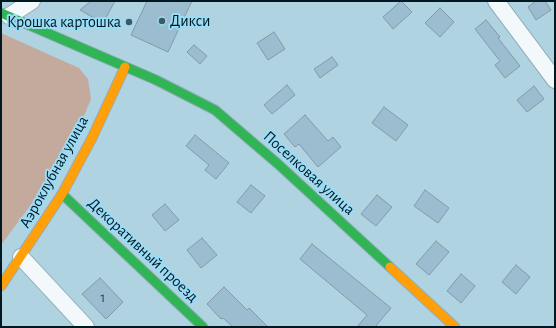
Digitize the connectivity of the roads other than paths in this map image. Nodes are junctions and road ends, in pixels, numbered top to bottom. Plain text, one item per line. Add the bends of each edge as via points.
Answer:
1 (32, 1) edge
2 (496, 1) edge
3 (5, 14) edge
4 (125, 68) junction
5 (555, 80) edge
6 (62, 194) junction
7 (21, 257) junction
8 (1, 286) edge
9 (86, 327) edge
10 (203, 327) edge
11 (455, 327) edge

1 - 3 street
2 - 5 street
3 - 4 main road, Поселковая улица
4 - 6 main road, Аэроклубная улица
4 - 11 main road, Поселковая улица via 215,110 278,164
6 - 7 main road, Аэроклубная улица
6 - 10 main road, Декоративный проезд
7 - 8 main road, Аэроклубная улица
7 - 9 street

